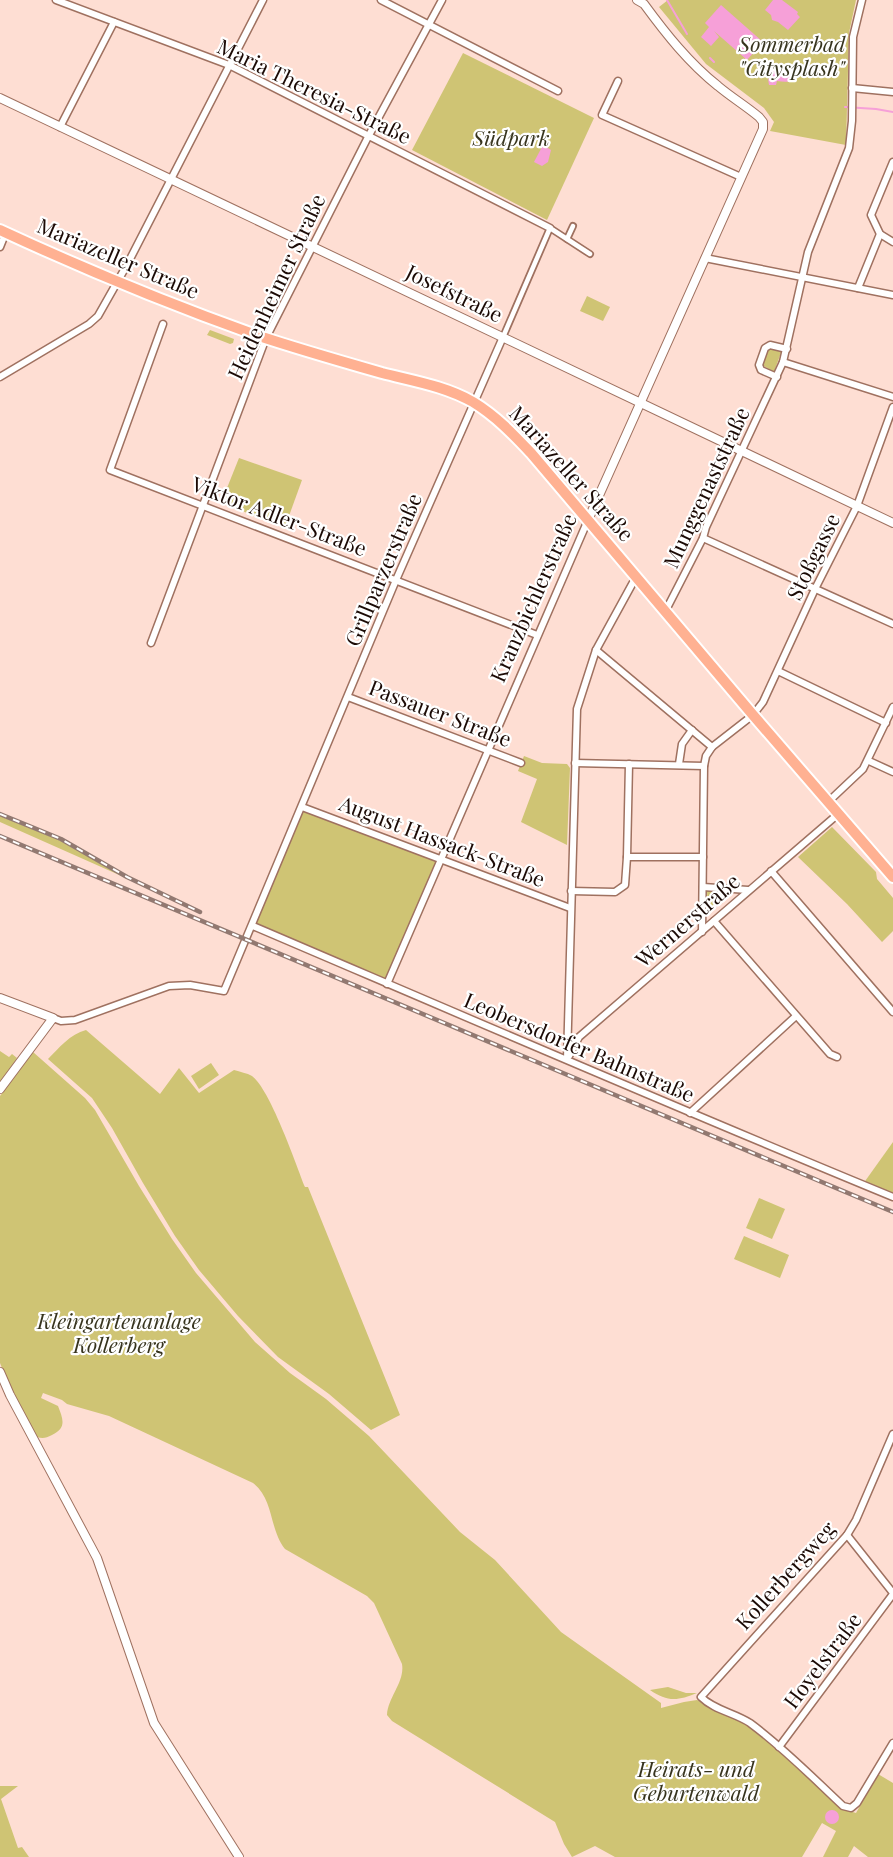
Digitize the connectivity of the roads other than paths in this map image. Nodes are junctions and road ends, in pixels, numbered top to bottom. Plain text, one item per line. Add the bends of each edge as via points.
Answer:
1 (56, 0) edge
2 (263, 0) edge
3 (381, 0) edge
4 (442, 0) edge
5 (862, 0) edge
6 (644, 1) edge
7 (114, 22) junction
8 (430, 24) junction
9 (229, 66) junction
10 (618, 81) dead end
11 (852, 88) junction
12 (558, 91) dead end
13 (893, 93) edge
14 (0, 98) edge
15 (60, 127) junction
16 (368, 137) junction
17 (893, 162) edge
18 (741, 177) junction
19 (170, 180) junction
20 (573, 226) dead end
21 (550, 228) junction
22 (3, 234) edge
23 (880, 234) junction
24 (567, 239) junction
25 (893, 242) edge
26 (312, 246) junction
27 (0, 247) edge
28 (590, 254) dead end
29 (705, 258) junction
30 (802, 277) junction
31 (117, 282) junction
32 (858, 288) junction
33 (893, 295) edge
34 (163, 324) dead end
35 (503, 337) junction
36 (266, 338) junction
37 (787, 349) junction
38 (783, 362) junction
39 (777, 376) junction
40 (0, 377) edge
41 (893, 397) edge
42 (640, 402) junction
43 (473, 403) junction
44 (893, 407) edge
45 (742, 451) junction
46 (202, 505) junction
47 (857, 506) junction
48 (588, 520) junction
49 (893, 523) edge
50 (704, 538) junction
51 (636, 577) junction
52 (396, 580) junction
53 (815, 589) junction
54 (665, 612) junction
55 (893, 624) edge
56 (537, 635) junction
57 (151, 643) dead end
58 (596, 650) junction
59 (778, 671) junction
60 (348, 697) junction
61 (893, 707) edge
62 (753, 715) junction
63 (886, 723) junction
64 (692, 730) junction
65 (712, 747) junction
66 (488, 749) junction
67 (869, 760) junction
68 (521, 762) dead end
69 (575, 763) junction
70 (629, 764) junction
71 (679, 764) junction
72 (704, 766) junction
73 (893, 772) edge
74 (827, 803) junction
75 (302, 807) junction
76 (837, 815) junction
77 (627, 857) junction
78 (703, 857) junction
79 (441, 860) junction
80 (771, 871) junction
81 (893, 878) edge
82 (703, 887) junction
83 (748, 890) junction
84 (571, 891) junction
85 (570, 908) junction
86 (714, 921) junction
87 (253, 926) junction
88 (702, 932) junction
89 (387, 984) junction
90 (0, 998) edge
91 (893, 1012) edge
92 (796, 1016) junction
93 (53, 1018) junction
94 (837, 1057) dead end
95 (567, 1059) junction
96 (0, 1089) edge
97 (690, 1113) junction
98 (893, 1197) edge
99 (0, 1372) edge
100 (893, 1434) edge
101 (847, 1535) junction
102 (893, 1594) edge
103 (893, 1743) edge
104 (779, 1747) junction
105 (239, 1857) edge

1 - 7 street, Maria Theresia-Straße
2 - 9 street
3 - 8 street
4 - 8 street, Heidenheimer Straße
5 - 11 street, Munggenaststraße via 853,37
6 - 18 street, Kranzbichlerstraße via 699,70 763,122
7 - 9 street, Maria Theresia-Straße
7 - 15 street
8 - 12 street
8 - 16 street, Heidenheimer Straße
9 - 16 street, Maria Theresia-Straße
9 - 19 street
10 - 18 street via 602,115
11 - 13 street
11 - 30 street, Munggenaststraße via 849,148
14 - 15 street, Josefstraße
15 - 19 street, Josefstraße
16 - 21 street, Maria Theresia-Straße
16 - 26 street, Heidenheimer Straße
17 - 23 street via 871,213
18 - 29 street, Kranzbichlerstraße
19 - 26 street, Josefstraße
19 - 31 street
20 - 24 street
21 - 24 street
21 - 35 street, Grillparzerstraße
22 - 27 street
22 - 31 main road, Mariazeller Straße
23 - 25 street
23 - 32 street
24 - 28 street
26 - 35 street, Josefstraße
26 - 36 street, Heidenheimer Straße
29 - 30 street
29 - 42 street, Kranzbichlerstraße
30 - 32 street
30 - 37 street, Munggenaststraße
31 - 36 main road, Mariazeller Straße
31 - 40 street via 93,321
32 - 33 street
34 - 46 street, Viktor Adler-Straße via 110,470
35 - 42 street, Josefstraße
35 - 43 street, Grillparzerstraße
36 - 43 main road, Mariazeller Straße via 445,390
36 - 46 street, Heidenheimer Straße
37 - 38 street, Munggenaststraße
37 - 39 street via 770,345 765,348 761,370
38 - 39 street, Munggenaststraße
38 - 41 street
39 - 45 street, Munggenaststraße
42 - 45 street, Josefstraße
42 - 48 street, Kranzbichlerstraße
43 - 48 main road, Mariazeller Straße via 504,425
43 - 52 street, Grillparzerstraße
44 - 47 street, Stoßgasse
45 - 47 street, Josefstraße
45 - 50 street, Munggenaststraße
46 - 52 street, Viktor Adler-Straße
46 - 57 street, Heidenheimer Straße
47 - 49 street, Josefstraße
47 - 53 street, Stoßgasse
48 - 51 main road, Mariazeller Straße
48 - 56 street, Kranzbichlerstraße
50 - 53 street
50 - 54 street, Munggenaststraße
51 - 54 main road, Mariazeller Straße
51 - 58 street
52 - 56 street, Viktor Adler-Straße
52 - 60 street, Grillparzerstraße
53 - 55 street
53 - 59 street, Stoßgasse
54 - 62 main road, Mariazeller Straße
56 - 66 street, Kranzbichlerstraße
58 - 64 street
58 - 69 street via 578,709
59 - 62 street, Stoßgasse
59 - 63 street
60 - 66 street, Passauer Straße
60 - 75 street, Grillparzerstraße
61 - 63 street
62 - 65 street, Stoßgasse
62 - 74 main road, Mariazeller Straße
63 - 67 street
64 - 65 street
64 - 71 street via 682,744
65 - 72 street
66 - 68 street, Passauer Straße
66 - 79 street, Kranzbichlerstraße
67 - 73 street
67 - 74 street
69 - 70 street
69 - 84 street
70 - 71 street
70 - 77 street
71 - 72 street
72 - 78 street
74 - 76 main road, Mariazeller Straße
75 - 79 street, August Hassack-Straße
75 - 87 street, Grillparzerstraße
76 - 80 street, Wernerstraße
76 - 81 main road, Mariazeller Straße
77 - 78 street
77 - 84 street via 625,885 621,889
78 - 82 street
79 - 85 street, August Hassack-Straße
79 - 89 street, Kranzbichlerstraße
80 - 83 street, Wernerstraße
80 - 91 street
82 - 83 street
82 - 88 street
83 - 86 street, Wernerstraße
84 - 85 street
85 - 95 street
86 - 88 street, Wernerstraße
86 - 92 street
87 - 89 street, Leobersdorfer Bahnstraße
87 - 93 street, Grillparzerstraße via 224,991 170,986 75,1020
88 - 95 street, Wernerstraße via 579,1037
89 - 95 street, Leobersdorfer Bahnstraße
90 - 93 street
92 - 94 street
92 - 97 street
93 - 96 street
95 - 97 street, Leobersdorfer Bahnstraße
97 - 98 street, Leobersdorfer Bahnstraße
99 - 105 street via 97,1557 154,1722
100 - 101 street, Kollerbergweg
101 - 102 street
101 - 104 street, Kollerbergweg via 701,1697 745,1720
102 - 104 street, Hoyelstraße
103 - 104 street via 851,1808 843,1806

